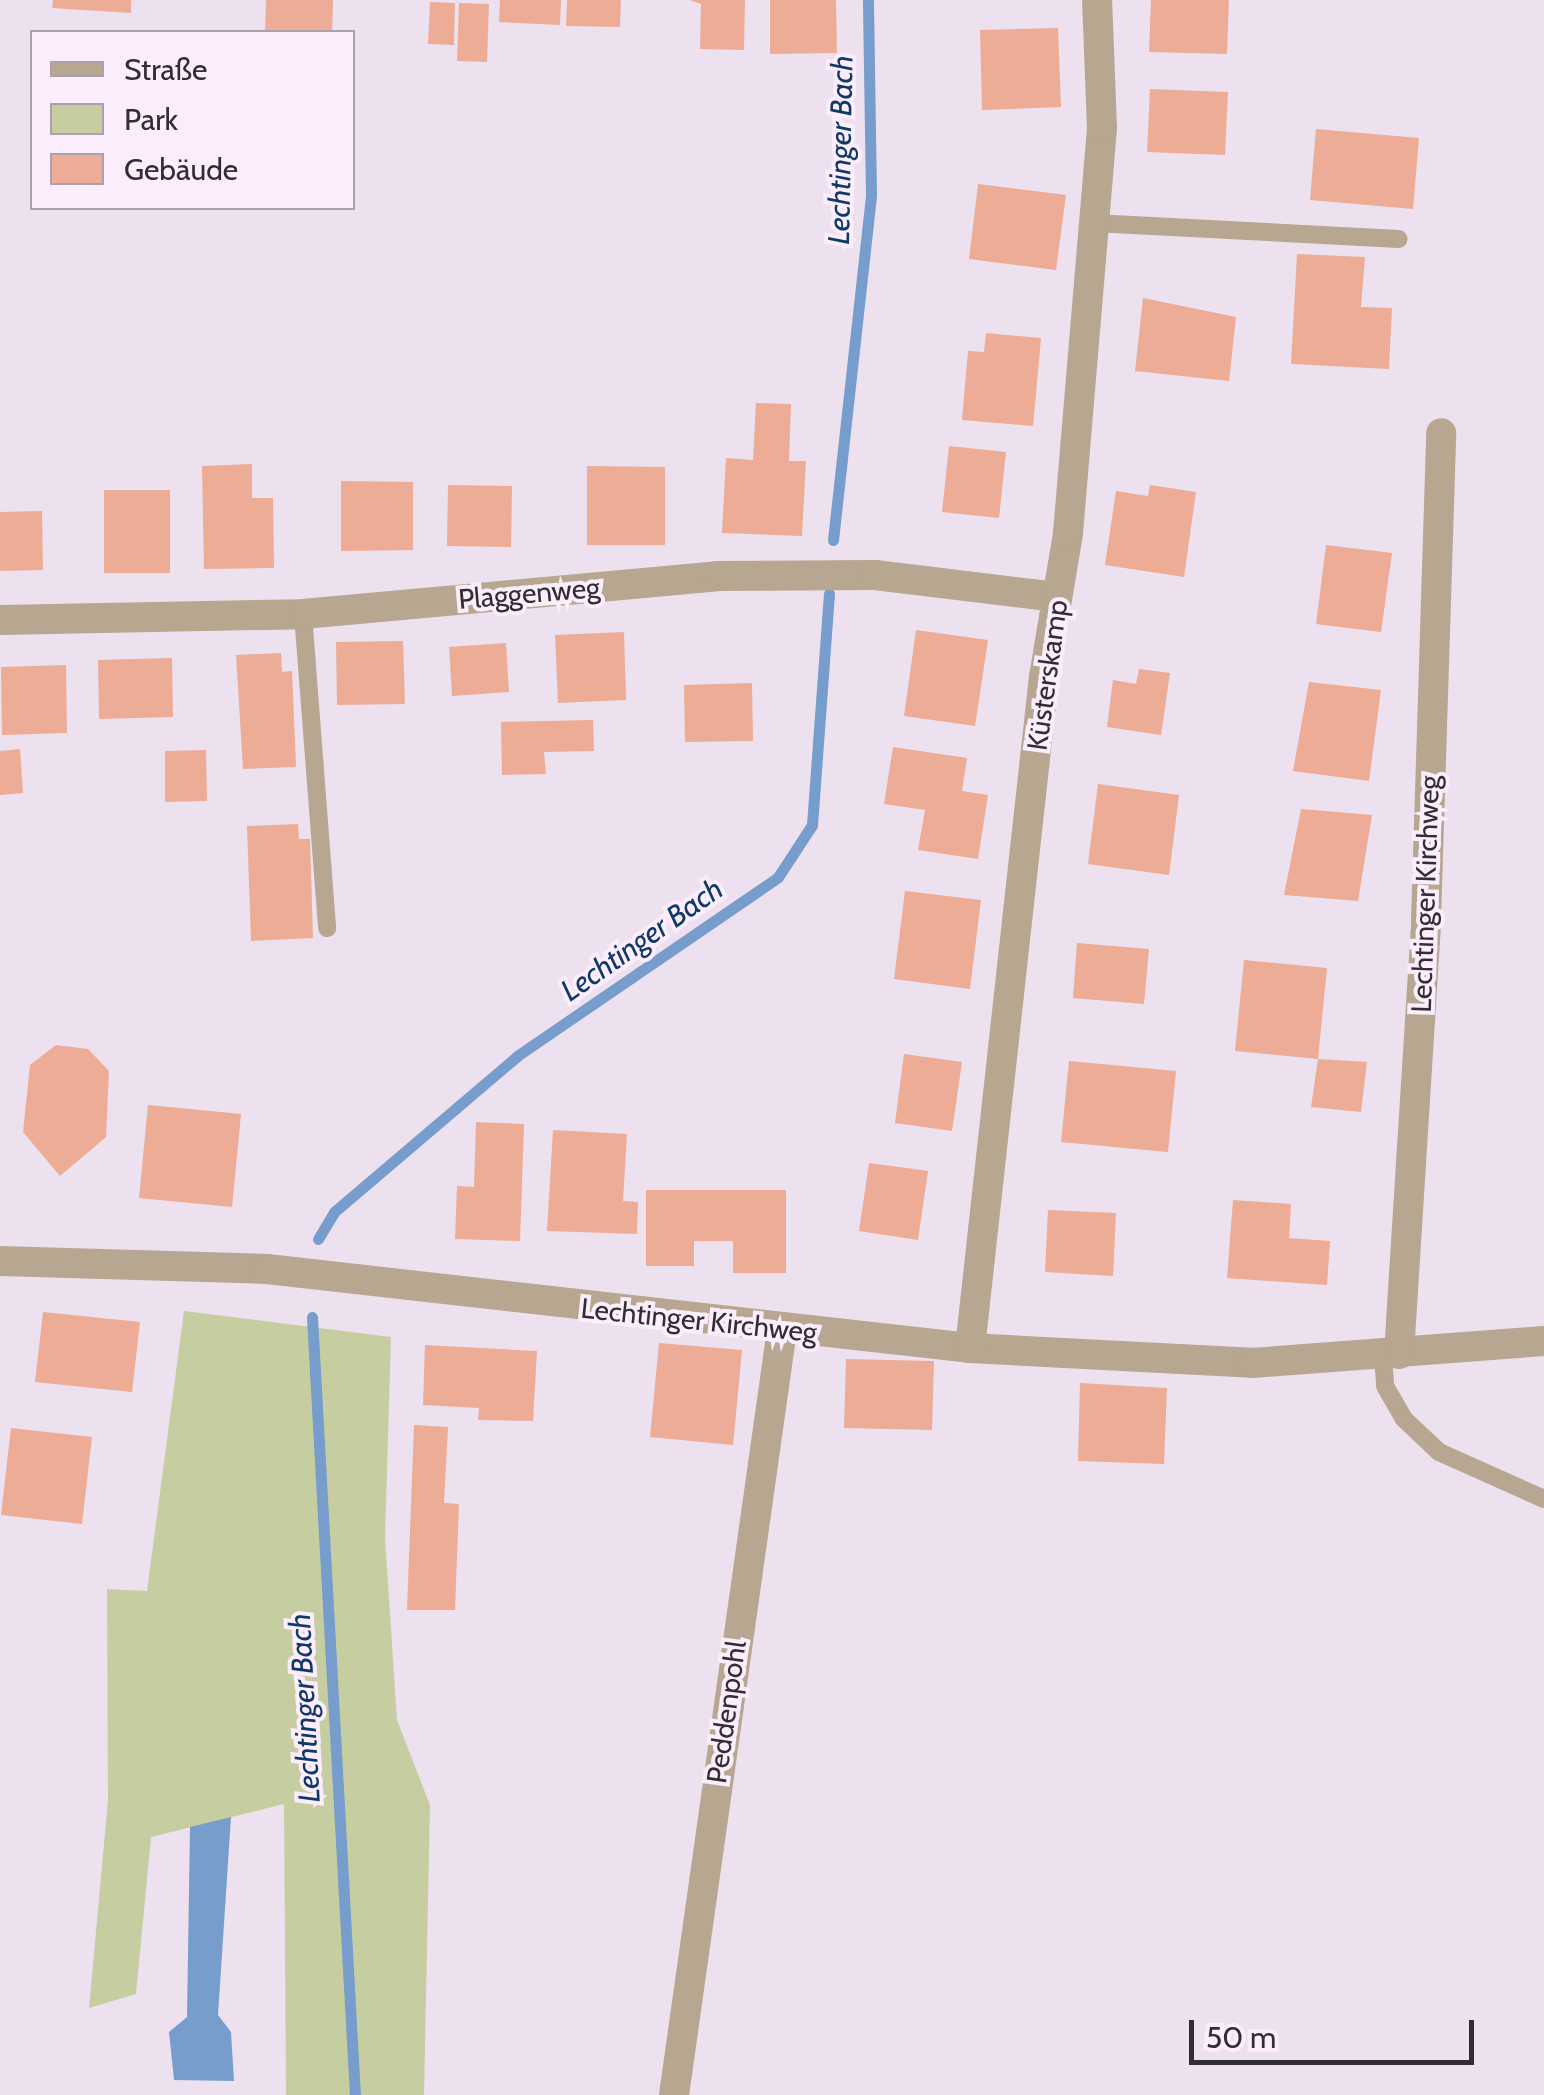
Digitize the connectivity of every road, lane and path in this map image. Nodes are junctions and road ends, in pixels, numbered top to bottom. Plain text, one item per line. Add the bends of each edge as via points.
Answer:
1 (1097, 0) edge
2 (1094, 222) junction
3 (1399, 239) dead end
4 (1441, 432) dead end
5 (1057, 597) junction
6 (303, 614) junction
7 (0, 620) edge
8 (327, 928) dead end
9 (0, 1261) edge
10 (782, 1328) junction
11 (1544, 1340) edge
12 (970, 1348) junction
13 (1391, 1354) junction
14 (1544, 1499) edge
15 (674, 2095) edge

1 - 2 street, Küsterskamp via 1102,128
2 - 3 lane
2 - 5 street, Küsterskamp
4 - 13 street, Lechtinger Kirchweg via 1426,919
5 - 6 street, Plaggenweg via 875,574 717,576
5 - 12 street, Küsterskamp
6 - 7 street, Plaggenweg
6 - 8 lane
9 - 10 street, Lechtinger Kirchweg via 267,1269
10 - 12 street, Lechtinger Kirchweg
10 - 15 street, Peddenpohl
11 - 13 street, Lechtinger Kirchweg
12 - 13 street, Lechtinger Kirchweg via 1252,1363
13 - 14 lane via 1394,1403 1439,1452

